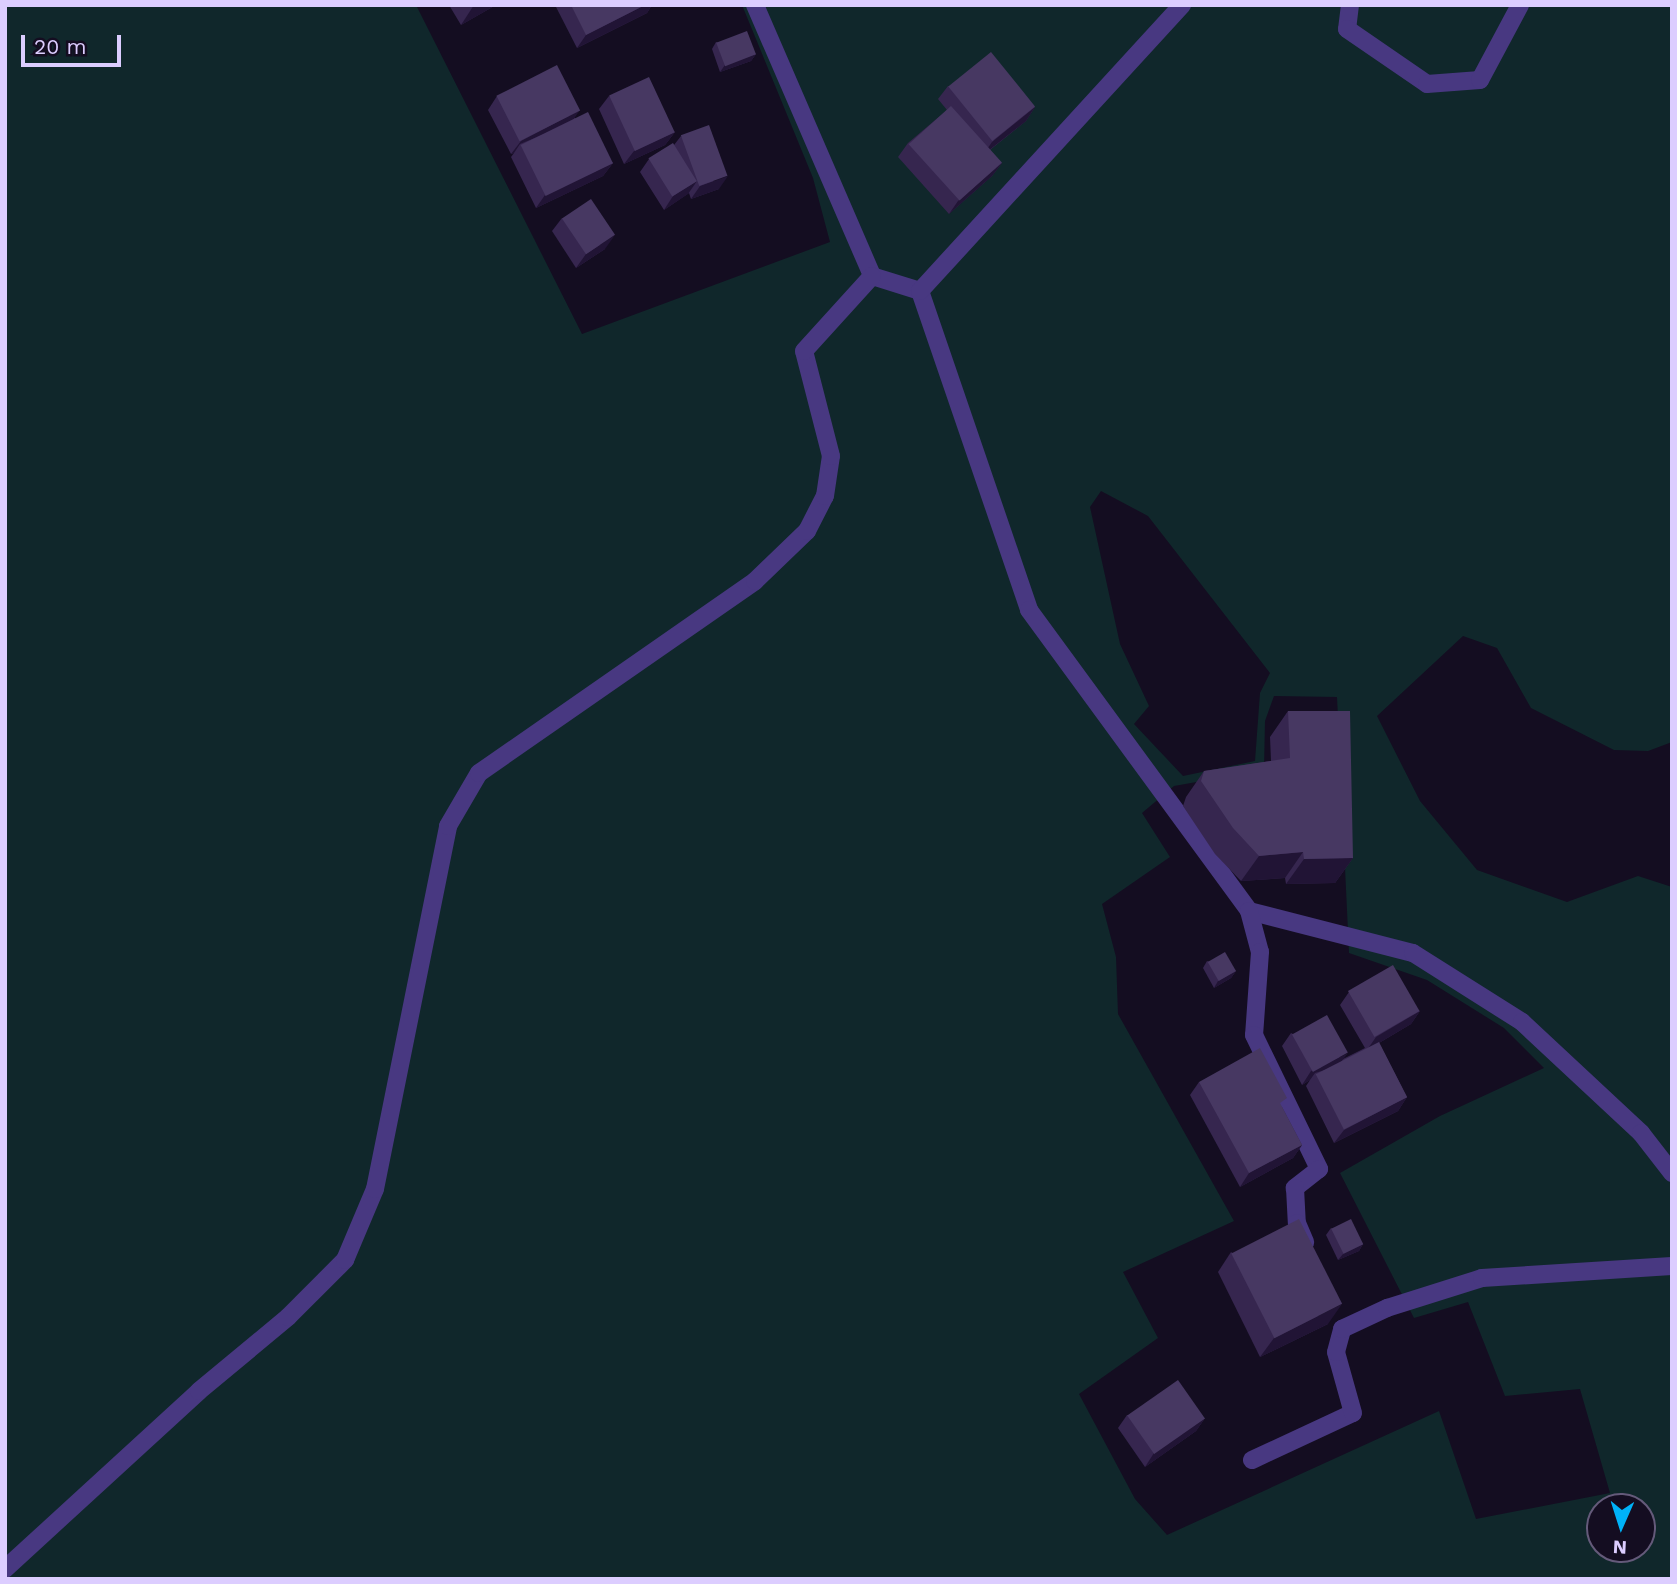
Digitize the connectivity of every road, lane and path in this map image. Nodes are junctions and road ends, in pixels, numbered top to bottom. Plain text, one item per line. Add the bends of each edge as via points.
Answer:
1 (755, 5) edge
2 (1182, 5) edge
3 (1350, 5) edge
4 (1520, 5) edge
5 (872, 276) junction
6 (920, 291) junction
7 (1249, 911) junction
8 (1672, 1173) edge
9 (1312, 1259) edge
10 (1672, 1266) edge
11 (1332, 1306) edge
12 (1342, 1329) junction
13 (1252, 1460) dead end
14 (5, 1569) edge

1 - 5 street
2 - 6 street
3 - 4 street via 1347,29 1427,83 1480,80
5 - 6 street
5 - 14 street via 804,351 831,456 825,496 807,530 755,581 480,773 448,826 375,1189 345,1260 288,1317 199,1391
6 - 7 street via 1029,610
7 - 8 street via 1413,953 1522,1022 1641,1133
7 - 9 street via 1260,952 1254,1035 1319,1169 1294,1188 1297,1223
10 - 12 street via 1482,1278 1387,1308
11 - 12 street
12 - 13 street via 1336,1352 1353,1413

